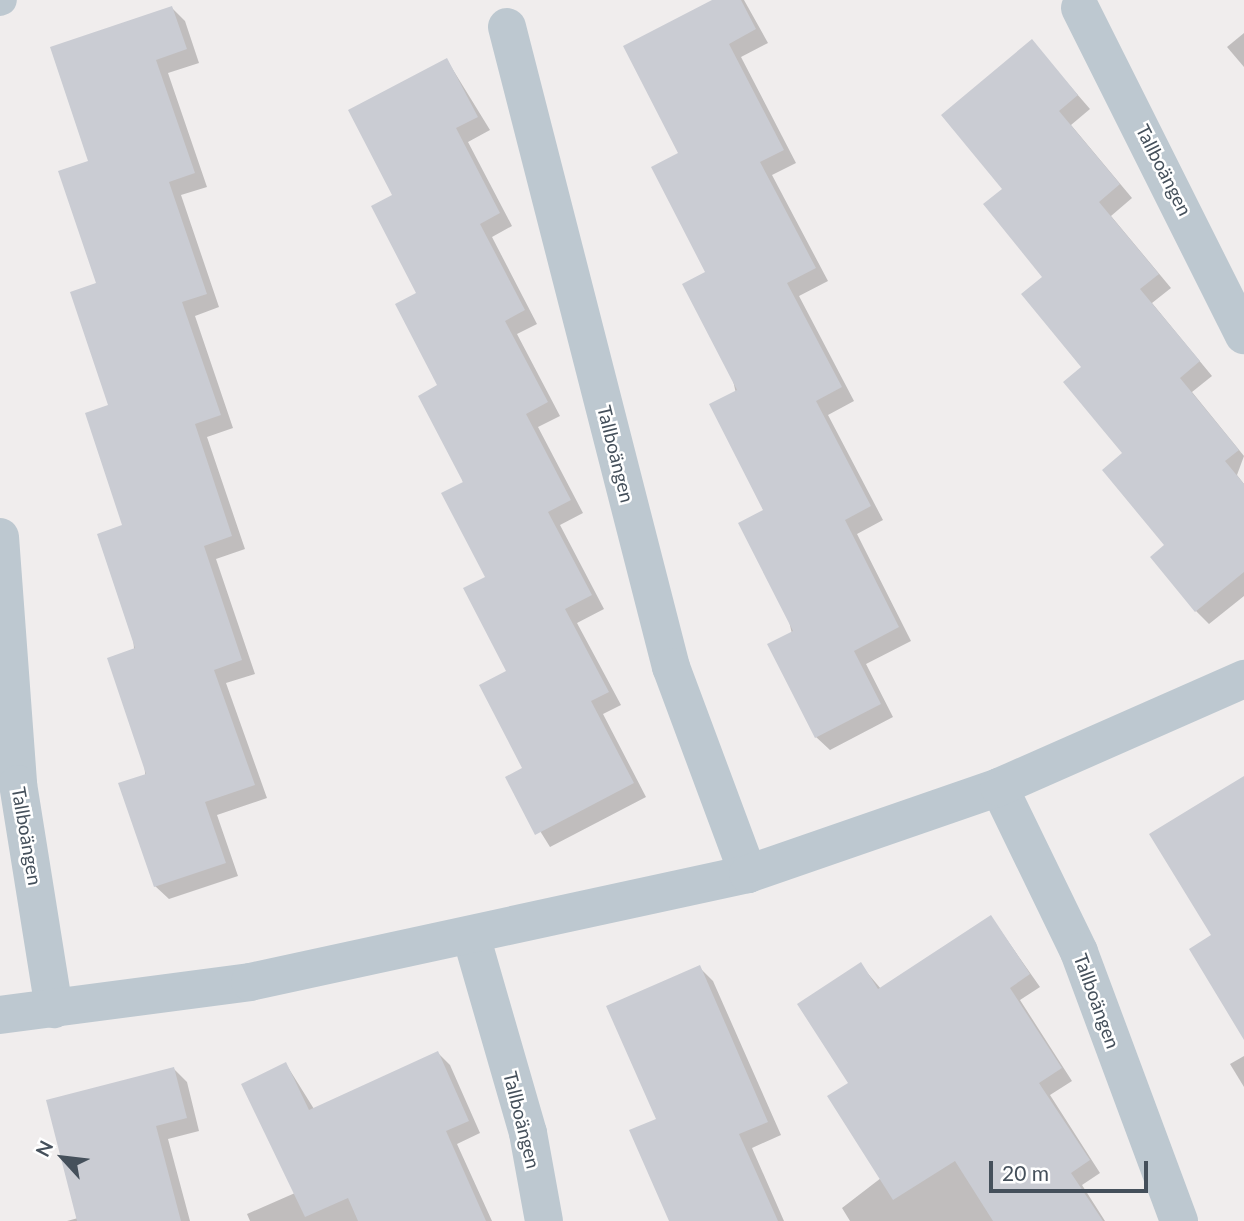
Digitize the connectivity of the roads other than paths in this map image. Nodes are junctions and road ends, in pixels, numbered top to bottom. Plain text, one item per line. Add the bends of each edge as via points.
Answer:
1 (1080, 8) dead end
2 (507, 27) dead end
3 (1244, 335) edge
4 (0, 537) edge
5 (1244, 679) edge
6 (999, 788) junction
7 (748, 874) junction
8 (472, 939) junction
9 (54, 1009) junction
10 (0, 1015) edge
11 (544, 1221) edge
12 (1179, 1221) edge

1 - 3 street, Tallboängen
2 - 7 street, Tallboängen via 671,667
4 - 9 street, Tallboängen via 18,784
5 - 6 street
6 - 7 street
6 - 12 street, Tallboängen via 1079,952
7 - 8 street
8 - 9 street via 250,982
8 - 11 street, Tallboängen via 528,1133
9 - 10 street

